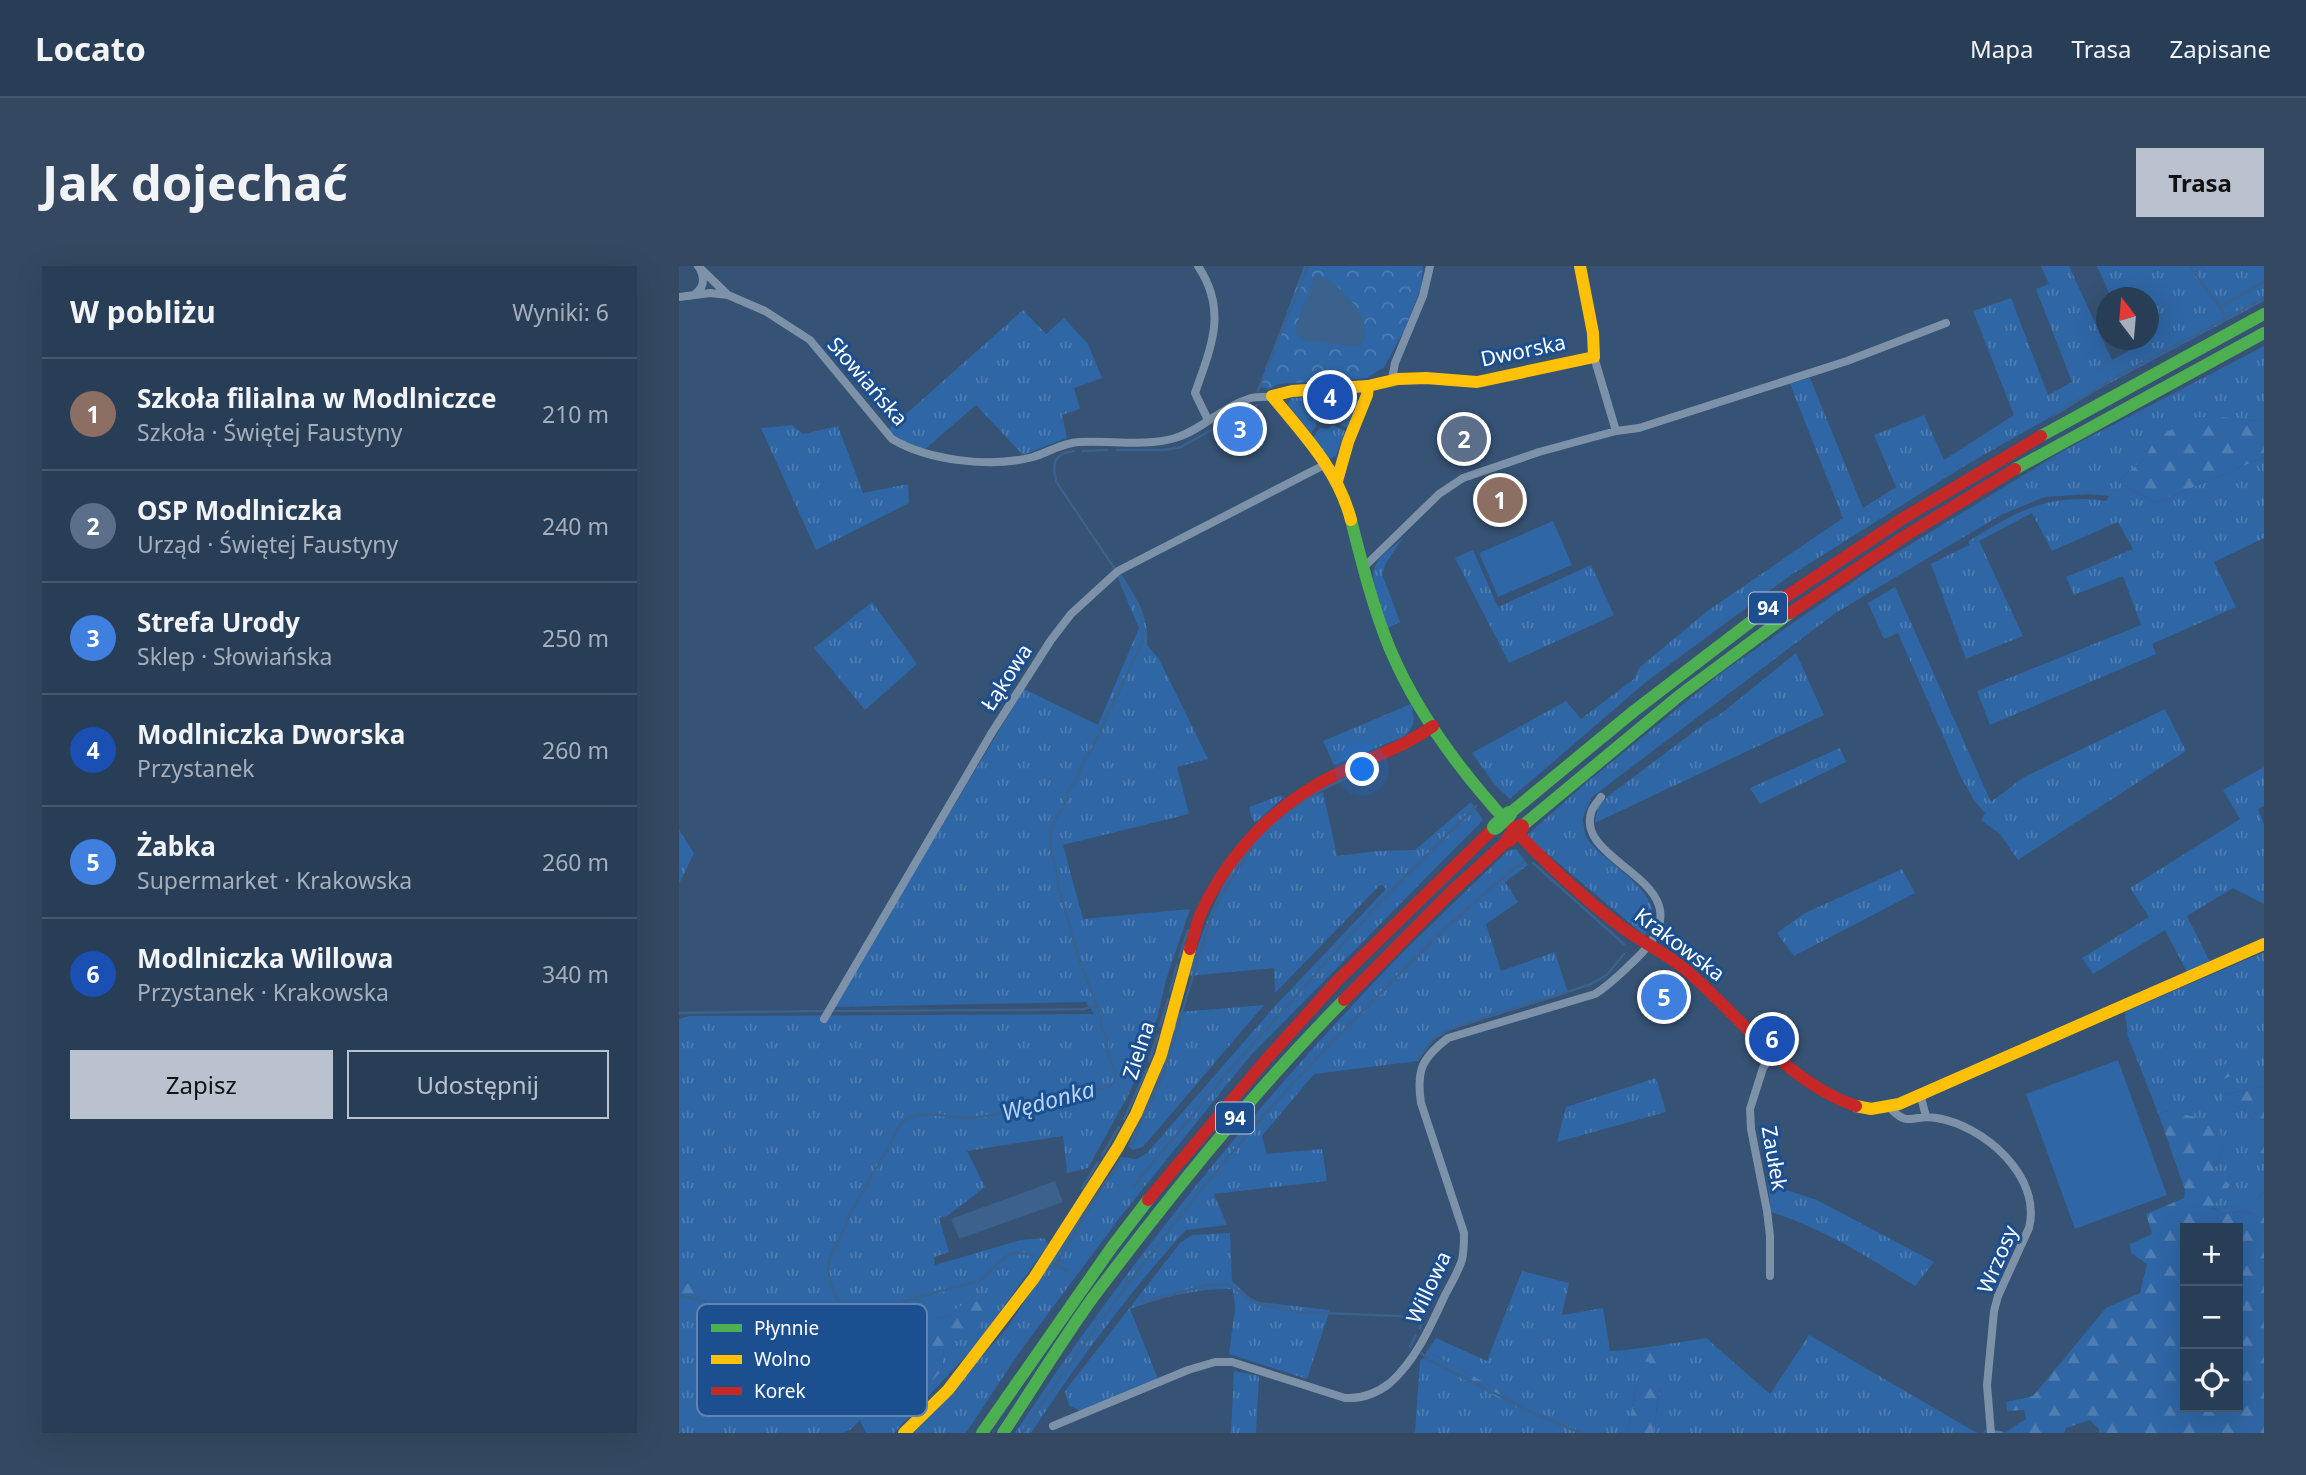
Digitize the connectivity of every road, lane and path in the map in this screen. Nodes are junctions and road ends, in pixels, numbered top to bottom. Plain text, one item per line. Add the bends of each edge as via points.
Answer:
1 (1198, 266) edge
2 (1430, 266) edge
3 (1580, 266) edge
4 (698, 267) edge
5 (728, 295) junction
6 (693, 296) junction
7 (679, 297) edge
8 (2264, 314) edge
9 (1946, 323) dead end
10 (2264, 333) edge
11 (1594, 357) junction
12 (1392, 380) junction
13 (1368, 386) junction
14 (1272, 396) junction
15 (1208, 420) junction
16 (1616, 431) junction
17 (1326, 464) junction
18 (1337, 481) junction
19 (1364, 567) junction
20 (1433, 726) junction
21 (1601, 797) dead end
22 (2264, 944) edge
23 (1649, 947) junction
24 (824, 1019) dead end
25 (1774, 1052) junction
26 (1920, 1094) junction
27 (1888, 1106) junction
28 (1926, 1116) junction
29 (1770, 1276) dead end
30 (927, 1410) edge
31 (921, 1416) edge
32 (1053, 1426) dead end
33 (904, 1433) edge
34 (982, 1433) edge
35 (1003, 1433) edge
36 (1991, 1433) edge

1 - 15 street via 1215,300 1210,351 1195,393
2 - 12 street
3 - 11 main road, Dworska
4 - 5 street, Słowiańska
4 - 6 street via 703,282
5 - 6 street
5 - 15 street, Słowiańska via 765,311 810,340 893,439 921,452 1010,462 1076,442 1173,439
6 - 7 street
8 - 34 main road, 94, bridge via 2047,431 1850,552 1652,695 1509,814 1337,981 1194,1144 1120,1236
9 - 16 street via 1775,385 1639,428
10 - 35 main road, 94, bridge via 2050,449 1852,571 1703,677 1584,772 1452,891 1301,1043 1223,1132 1093,1298
11 - 12 main road, Dworska via 1477,382
11 - 16 street
12 - 13 main road, Dworska
13 - 14 main road, Dworska
13 - 18 main road
14 - 15 street, Słowiańska via 1250,398
14 - 17 main road, Krakowska
16 - 19 street via 1539,452 1451,484
17 - 18 main road, Krakowska
17 - 24 street, Łąkowa via 1118,570 1071,614 991,734
18 - 19 main road, Krakowska
19 - 20 main road, Krakowska via 1385,641
20 - 23 main road, Krakowska via 1522,840
20 - 30 main road, Zielna via 1409,743 1304,792 1281,808 1232,859 1201,915 1161,1055 1118,1147 1034,1278
21 - 23 street via 1591,811 1595,838 1643,882 1660,909
22 - 26 main road, Krakowska
23 - 25 main road, Krakowska via 1686,969
23 - 32 street, Willowa via 1595,994 1448,1038 1421,1067 1421,1103 1464,1233 1464,1251 1426,1333 1390,1382 1371,1395 1345,1398 1232,1362 1215,1362
25 - 27 main road, Krakowska via 1834,1098 1863,1108
25 - 29 street, Zaułek via 1763,1069 1750,1109 1767,1211
26 - 27 main road, Krakowska
26 - 28 street
27 - 28 street, Wrzosy via 1899,1118
28 - 36 street, Wrzosy via 1988,1140 2022,1179 2030,1202 2029,1228 1994,1311 1987,1385
31 - 33 main road, Zielna

